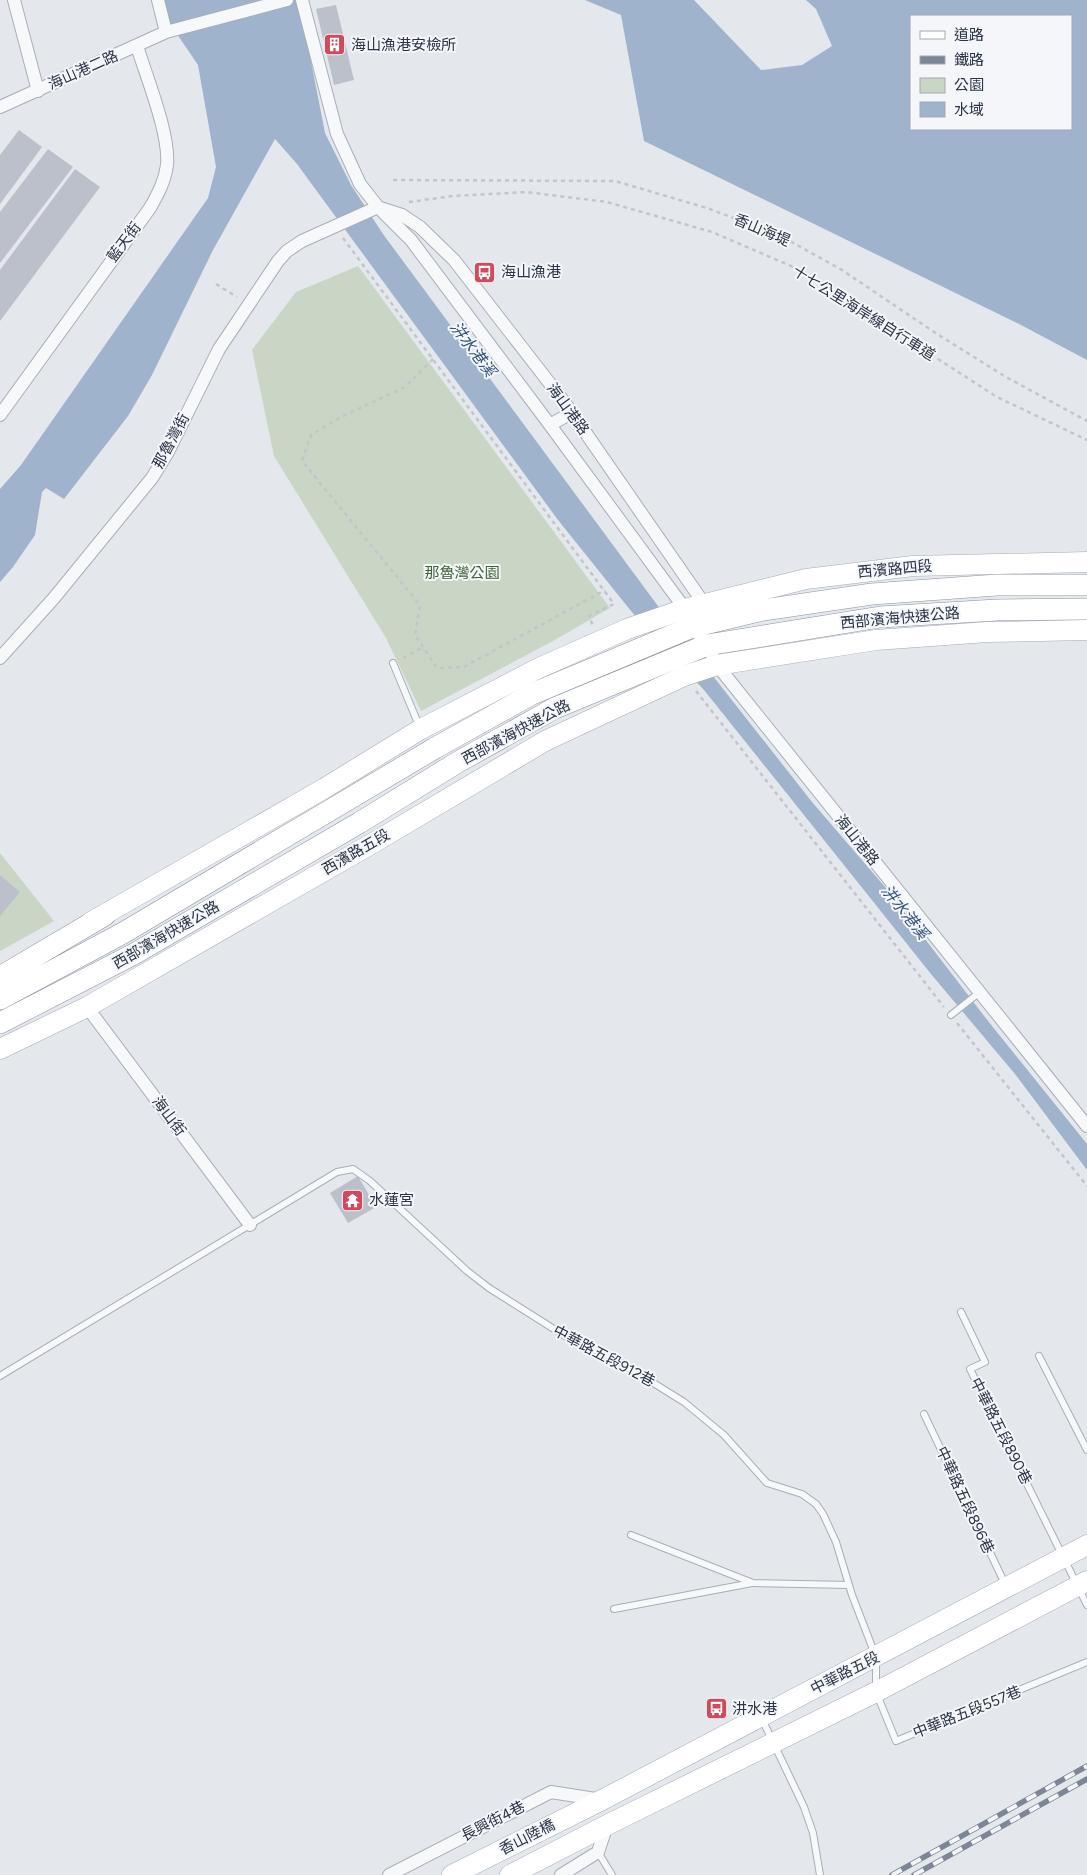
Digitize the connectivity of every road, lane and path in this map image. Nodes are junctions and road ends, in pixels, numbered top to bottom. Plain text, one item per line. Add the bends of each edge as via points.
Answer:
1 (14, 0) edge
2 (158, 0) edge
3 (287, 0) edge
4 (302, 0) edge
5 (166, 32) junction
6 (137, 46) junction
7 (38, 91) junction
8 (0, 106) edge
9 (393, 180) dead end
10 (408, 202) dead end
11 (378, 207) junction
12 (335, 228) junction
13 (216, 284) dead end
14 (248, 304) junction
15 (433, 359) junction
16 (571, 413) junction
17 (0, 414) edge
18 (1087, 421) edge
19 (550, 425) junction
20 (1087, 440) edge
21 (1087, 562) edge
22 (1087, 585) edge
23 (605, 590) junction
24 (1087, 609) edge
25 (699, 616) junction
26 (595, 629) dead end
27 (1087, 630) edge
28 (707, 645) junction
29 (423, 648) junction
30 (0, 658) edge
31 (393, 663) joint
32 (717, 665) junction
33 (684, 676) junction
34 (420, 729) junction
35 (105, 915) junction
36 (0, 968) edge
37 (0, 978) edge
38 (980, 992) junction
39 (0, 999) edge
40 (87, 1007) junction
41 (951, 1015) junction
42 (0, 1023) edge
43 (0, 1050) edge
44 (1087, 1126) edge
45 (1087, 1186) edge
46 (250, 1225) junction
47 (961, 1312) dead end
48 (1039, 1356) dead end
49 (0, 1376) edge
50 (924, 1414) dead end
51 (1087, 1450) edge
52 (631, 1535) dead end
53 (1087, 1545) edge
54 (1064, 1557) junction
55 (754, 1583) junction
56 (1082, 1583) edge
57 (849, 1585) junction
58 (1007, 1587) junction
59 (1087, 1605) edge
60 (614, 1609) dead end
61 (876, 1657) junction
62 (1087, 1662) edge
63 (876, 1692) junction
64 (761, 1715) junction
65 (774, 1741) junction
66 (602, 1800) junction
67 (606, 1825) junction
68 (598, 1852) junction
69 (389, 1875) edge
70 (452, 1875) edge
71 (510, 1875) edge
72 (561, 1875) edge
73 (612, 1875) edge
74 (820, 1875) edge

1 - 7 street
2 - 5 street
3 - 5 street, 海山港二路
4 - 11 street, 海山港路 via 337,134 360,184
5 - 6 street, 海山港二路
6 - 7 street, 海山港二路
6 - 17 street, 藍天街 via 162,128 167,164 163,186
7 - 8 street, 海山港二路
9 - 18 path, 香山海堤 via 615,181 707,208 781,236 842,270 1006,377
10 - 20 path, 十七公里海岸線自行車道 via 527,192 607,202 712,232 798,270 997,398
11 - 12 street, 那魯灣街
11 - 16 street, 海山港路 via 402,215 420,227 454,260
11 - 19 street, 海山港路 via 411,240
12 - 14 street, 那魯灣街 via 287,250
12 - 15 path
13 - 14 path
14 - 30 street, 那魯灣街 via 219,349 152,478 54,598
15 - 23 path
15 - 29 path via 404,387 312,434 302,461 420,605 415,635
16 - 19 street
16 - 25 street, 海山港路
19 - 25 street, 海山港路
21 - 25 main road, 西濱路四段 via 913,566 806,579 737,595
22 - 25 highway, 西部濱海快速公路 via 997,585 872,594
23 - 26 path via 614,604 589,616
23 - 29 path via 464,668 437,668
24 - 28 highway, 西部濱海快速公路 via 880,617
25 - 28 street
25 - 28 street, 海山港路
25 - 34 main road via 627,629 539,668
25 - 39 highway, 西部濱海快速公路 via 532,694 123,933
27 - 32 main road via 987,632 876,640
28 - 32 street, 海山港路
28 - 42 highway, 西部濱海快速公路 via 555,708 134,954
29 - 31 path
31 - 34 lane
32 - 33 main road, 西濱路五段
32 - 38 street, 海山港路
33 - 40 main road, 西濱路五段 via 545,740
33 - 41 path
34 - 35 main road via 325,788
35 - 36 main road
35 - 37 highway
38 - 41 lane
38 - 44 street, 海山港路
40 - 43 main road, 西濱路五段
40 - 46 street, 海山街
41 - 45 path
46 - 49 lane, 中華路五段912巷
46 - 57 lane, 中華路五段912巷 via 337,1172 353,1169 358,1172 489,1288 565,1336 614,1358 684,1402 724,1435 767,1483 802,1494 816,1504 832,1530
47 - 54 lane, 中華路五段890巷 via 985,1362 970,1368
48 - 51 lane
50 - 58 lane, 中華路五段896巷
52 - 55 lane
53 - 54 main road, 中華路五段
54 - 56 lane
54 - 58 main road, 中華路五段
55 - 57 lane
55 - 60 lane
56 - 59 lane
56 - 63 main road, 中華路五段
57 - 61 lane, 中華路五段912巷
58 - 61 main road, 中華路五段
61 - 63 lane, 中華路五段912巷
61 - 64 main road, 中華路五段
62 - 63 lane, 中華路五段557巷 via 896,1741
63 - 65 main road, 中華路五段
64 - 65 lane
64 - 66 main road, 中華路五段
65 - 67 main road, 中華路五段
65 - 74 lane via 813,1833
66 - 69 street, 長興街4巷 via 551,1792
66 - 70 main road, 香山陸橋
67 - 68 street
67 - 71 main road, 香山陸橋
68 - 72 street
68 - 73 lane

